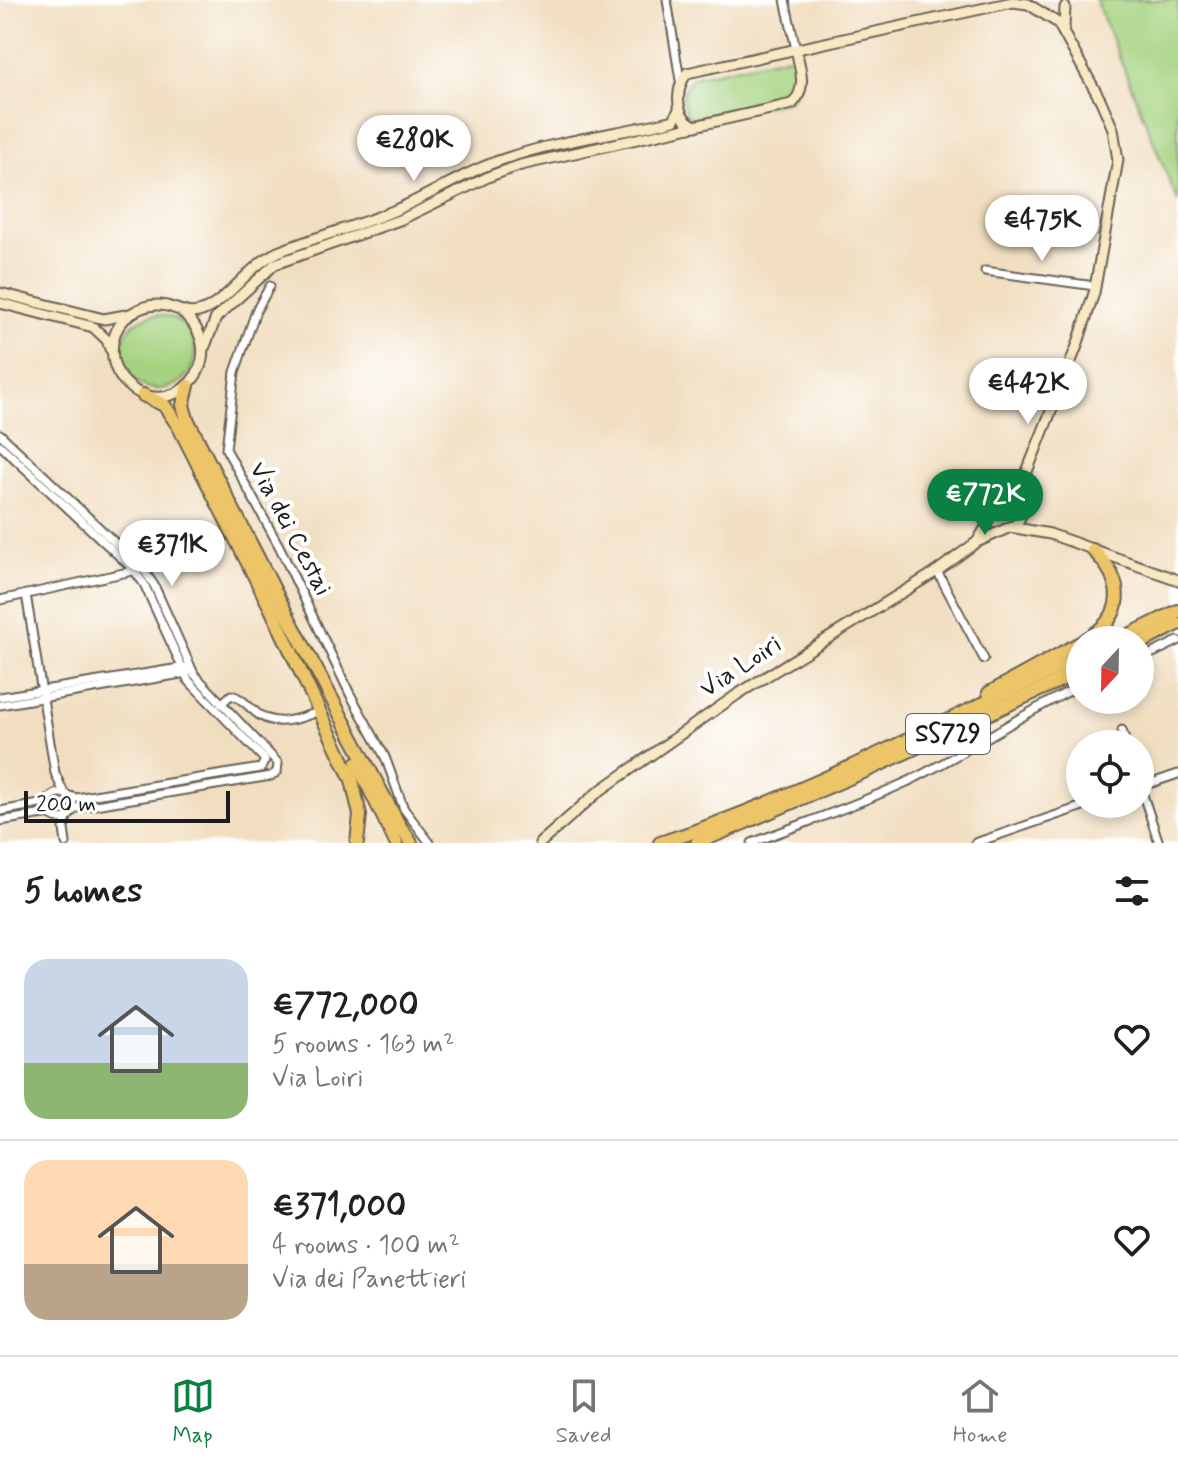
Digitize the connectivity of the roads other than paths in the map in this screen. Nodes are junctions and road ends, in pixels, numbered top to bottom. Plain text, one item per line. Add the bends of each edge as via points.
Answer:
1 (667, 0) edge
2 (785, 0) edge
3 (1014, 1) edge
4 (1066, 3) edge
5 (1031, 4) edge
6 (1047, 15) junction
7 (1066, 35) junction
8 (796, 49) junction
9 (679, 87) junction
10 (680, 107) junction
11 (696, 126) junction
12 (985, 271) dead end
13 (270, 286) dead end
14 (1095, 286) junction
15 (0, 293) edge
16 (0, 303) edge
17 (182, 312) junction
18 (131, 314) junction
19 (204, 348) junction
20 (112, 355) junction
21 (188, 386) junction
22 (143, 395) junction
23 (0, 434) edge
24 (0, 445) edge
25 (1026, 474) junction
26 (1002, 496) junction
27 (1021, 507) junction
28 (989, 513) junction
29 (1009, 528) junction
30 (1050, 534) junction
31 (977, 542) junction
32 (1093, 550) junction
33 (138, 570) junction
34 (937, 571) junction
35 (1178, 580) edge
36 (26, 594) junction
37 (0, 600) edge
38 (278, 609) junction
39 (1178, 611) edge
40 (1178, 624) edge
41 (1103, 626) edge
42 (1147, 626) edge
43 (1154, 636) edge
44 (1178, 641) edge
45 (1066, 650) edge
46 (1154, 652) edge
47 (984, 659) dead end
48 (1066, 665) edge
49 (192, 669) junction
50 (184, 671) junction
51 (1066, 678) edge
52 (1066, 693) edge
53 (42, 694) junction
54 (350, 694) junction
55 (0, 697) edge
56 (338, 701) dead end
57 (221, 704) junction
58 (0, 705) edge
59 (312, 714) dead end
60 (913, 736) junction
61 (55, 773) junction
62 (1178, 774) edge
63 (1154, 782) edge
64 (166, 784) junction
65 (65, 794) junction
66 (168, 794) junction
67 (51, 797) junction
68 (0, 811) edge
69 (1066, 812) edge
70 (69, 814) junction
71 (54, 817) junction
72 (1151, 818) edge
73 (0, 821) edge
74 (64, 829) junction
75 (986, 841) edge
76 (66, 843) edge
77 (357, 843) edge
78 (396, 843) edge
79 (411, 843) edge
80 (430, 843) edge
81 (540, 843) edge
82 (660, 843) edge
83 (697, 843) edge
84 (752, 843) edge
85 (975, 843) edge
86 (1159, 843) edge

1 - 9 street
2 - 8 street
3 - 5 main road
3 - 8 main road
4 - 6 main road
4 - 7 main road
5 - 6 main road
6 - 7 main road
7 - 14 main road via 1117,145
8 - 9 main road via 687,73
8 - 11 main road via 802,87 792,104
9 - 10 main road
10 - 11 main road via 685,120
10 - 17 main road via 674,120 489,165 394,211 273,254 212,306
11 - 19 main road via 521,165 402,219 275,264 216,318
12 - 14 street
13 - 54 street, Via dei Cestai via 235,372 226,449
14 - 25 main road
15 - 18 main road via 104,319
16 - 20 main road via 93,327 107,340
17 - 18 main road via 156,305
17 - 19 main road via 201,334
18 - 20 main road via 113,340
19 - 21 main road via 200,369
20 - 22 main road via 122,380
21 - 22 main road via 169,396
21 - 38 highway via 183,398 187,419
22 - 38 highway via 164,405 179,427
23 - 33 street
24 - 33 street
25 - 26 main road
25 - 27 main road
26 - 27 main road
26 - 28 main road
27 - 29 main road via 1020,520
27 - 30 main road via 1028,521
28 - 29 main road via 994,523
28 - 31 main road
29 - 30 main road
29 - 31 main road, Via Loiri
30 - 32 main road
31 - 34 main road, Via Loiri
32 - 35 main road
32 - 41 highway via 1111,570 1117,598
33 - 36 street
33 - 49 street via 154,585
33 - 50 street
34 - 47 street
34 - 81 main road, Via Loiri via 738,694 598,792
36 - 37 street
36 - 53 street
38 - 77 highway via 352,780 360,815
38 - 78 highway
38 - 79 highway
39 - 42 highway
40 - 43 highway
44 - 46 street
45 - 60 highway
48 - 60 highway, SS729
49 - 50 street
49 - 57 street
50 - 53 street
50 - 64 street via 266,763
51 - 83 highway, SS729
52 - 84 street via 911,780
53 - 55 street
53 - 58 street
53 - 61 street
54 - 56 street
54 - 80 street, Via dei Cestai via 385,757 404,809
57 - 59 street via 231,695 262,718 277,722
57 - 66 street via 274,756 277,772
60 - 82 highway, SS729 via 794,793
61 - 65 street
61 - 67 street
62 - 63 street
64 - 65 street via 76,798
64 - 66 street
65 - 67 street
65 - 70 street via 72,801
66 - 70 street via 77,808
67 - 68 street
67 - 71 street via 47,805
69 - 75 street
70 - 71 street
70 - 74 street
71 - 73 street
71 - 74 street
72 - 86 street
74 - 76 street
75 - 85 street

